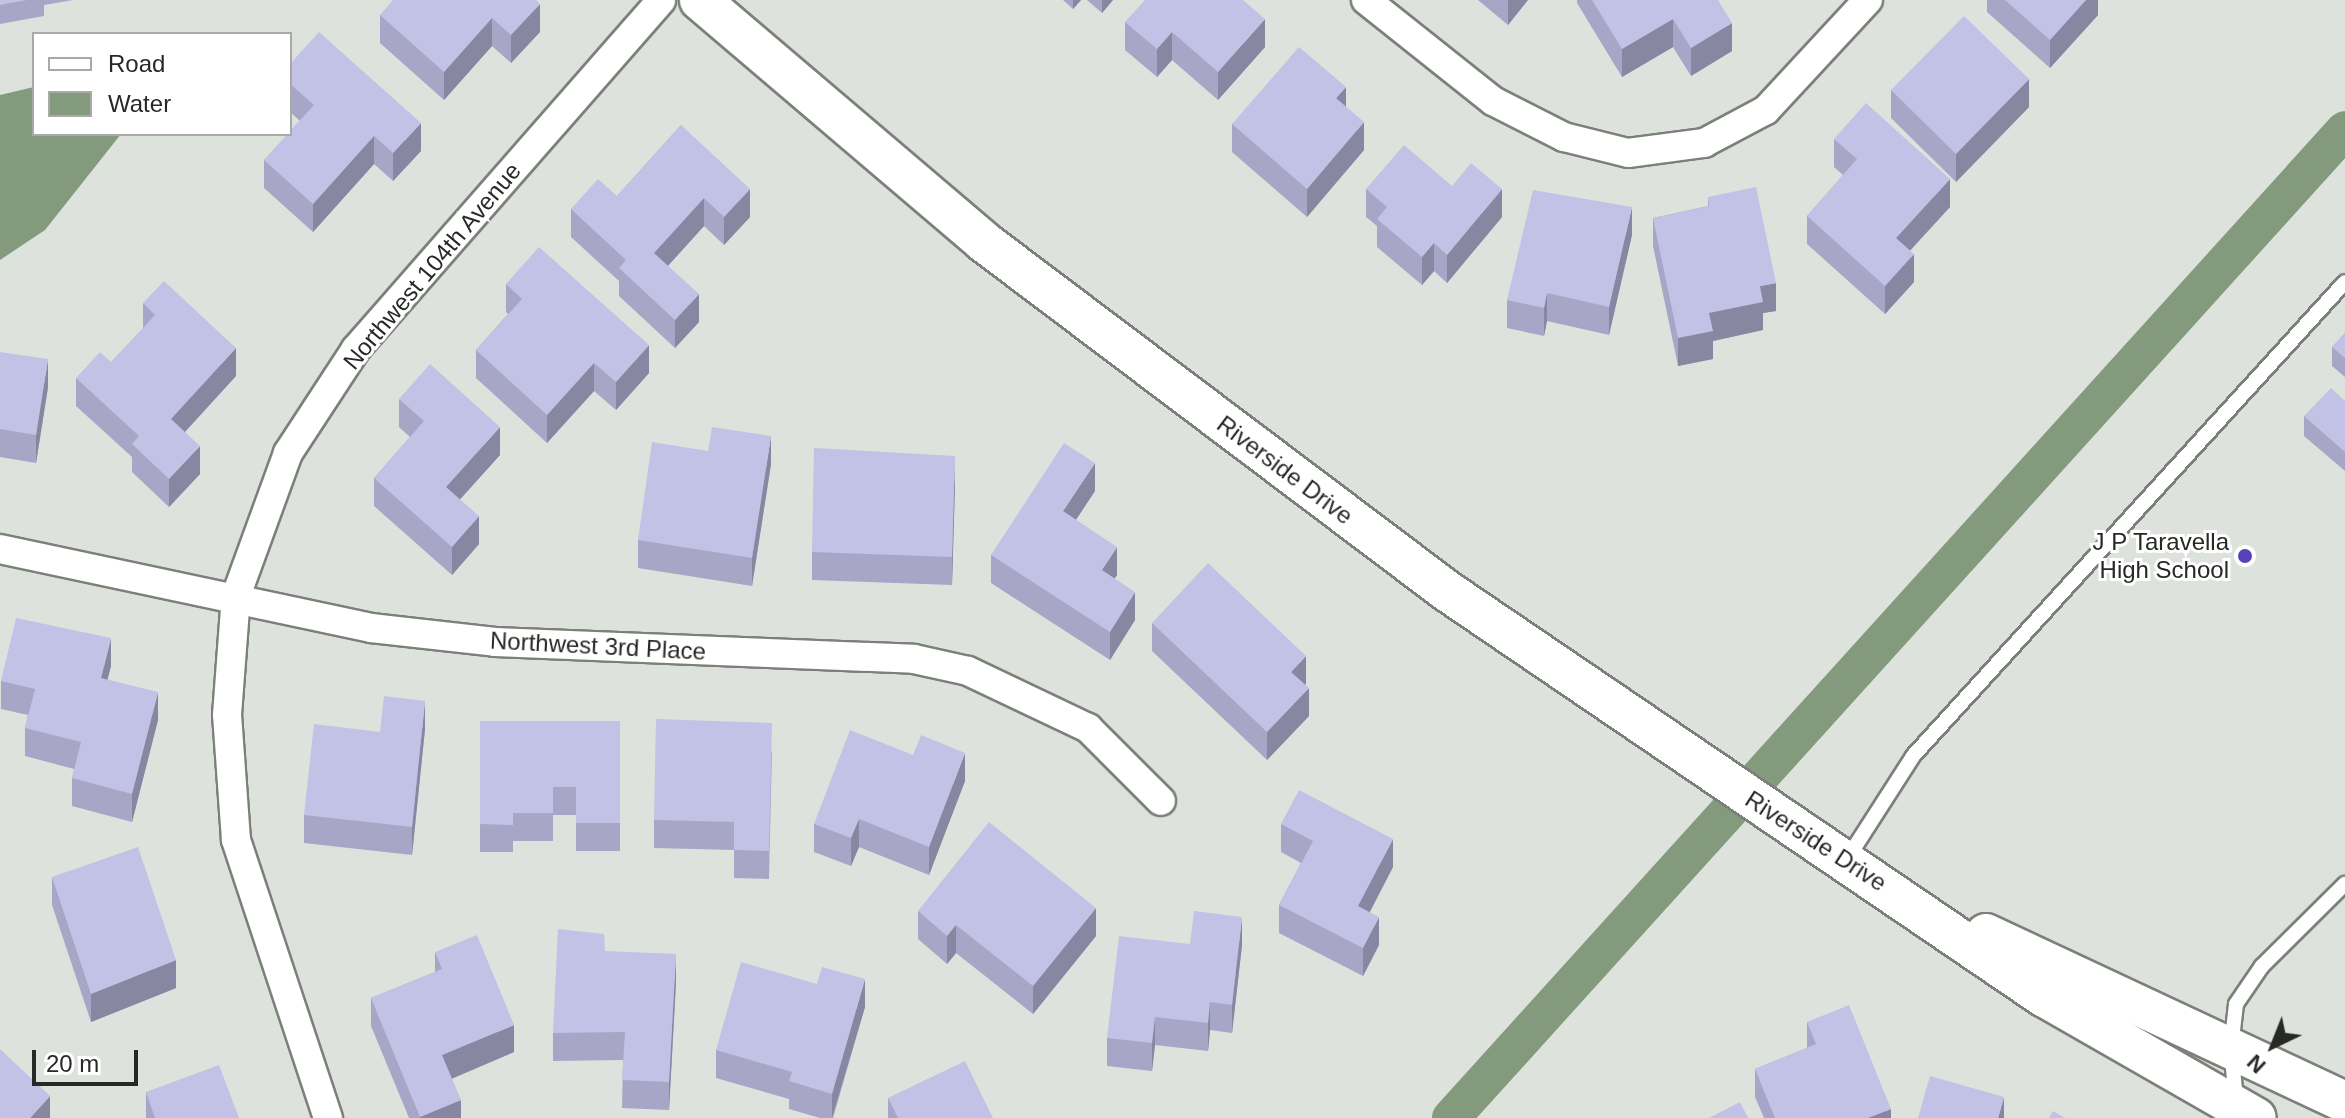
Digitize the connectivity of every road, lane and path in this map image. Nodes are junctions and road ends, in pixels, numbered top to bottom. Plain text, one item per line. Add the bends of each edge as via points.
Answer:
1 (661, 0) edge
2 (700, 0) edge
3 (1366, 0) edge
4 (1868, 0) edge
5 (2345, 282) edge
6 (0, 549) edge
7 (236, 596) junction
8 (1161, 801) dead end
9 (1845, 861) junction
10 (2340, 889) edge
11 (1902, 896) junction
12 (2231, 1048) junction
13 (2345, 1102) edge
14 (2246, 1112) edge
15 (328, 1118) edge

1 - 7 street, Northwest 104th Avenue via 356,349 288,453
2 - 9 street, Riverside Drive via 984,242 1447,591
3 - 4 street via 1493,101 1564,137 1628,153 1704,143 1766,110
5 - 9 lane via 1913,756
6 - 7 street, Northwest 3rd Place
7 - 8 street, Northwest 3rd Place via 371,628 495,642 914,659 968,671 1088,728
7 - 15 street, Northwest 104th Avenue via 227,715 236,840
9 - 11 street, Riverside Drive
10 - 12 lane via 2262,966 2236,1004
11 - 12 street, Riverside Drive
11 - 14 street, Riverside Drive via 2043,996
12 - 13 street, Riverside Drive
12 - 14 lane

